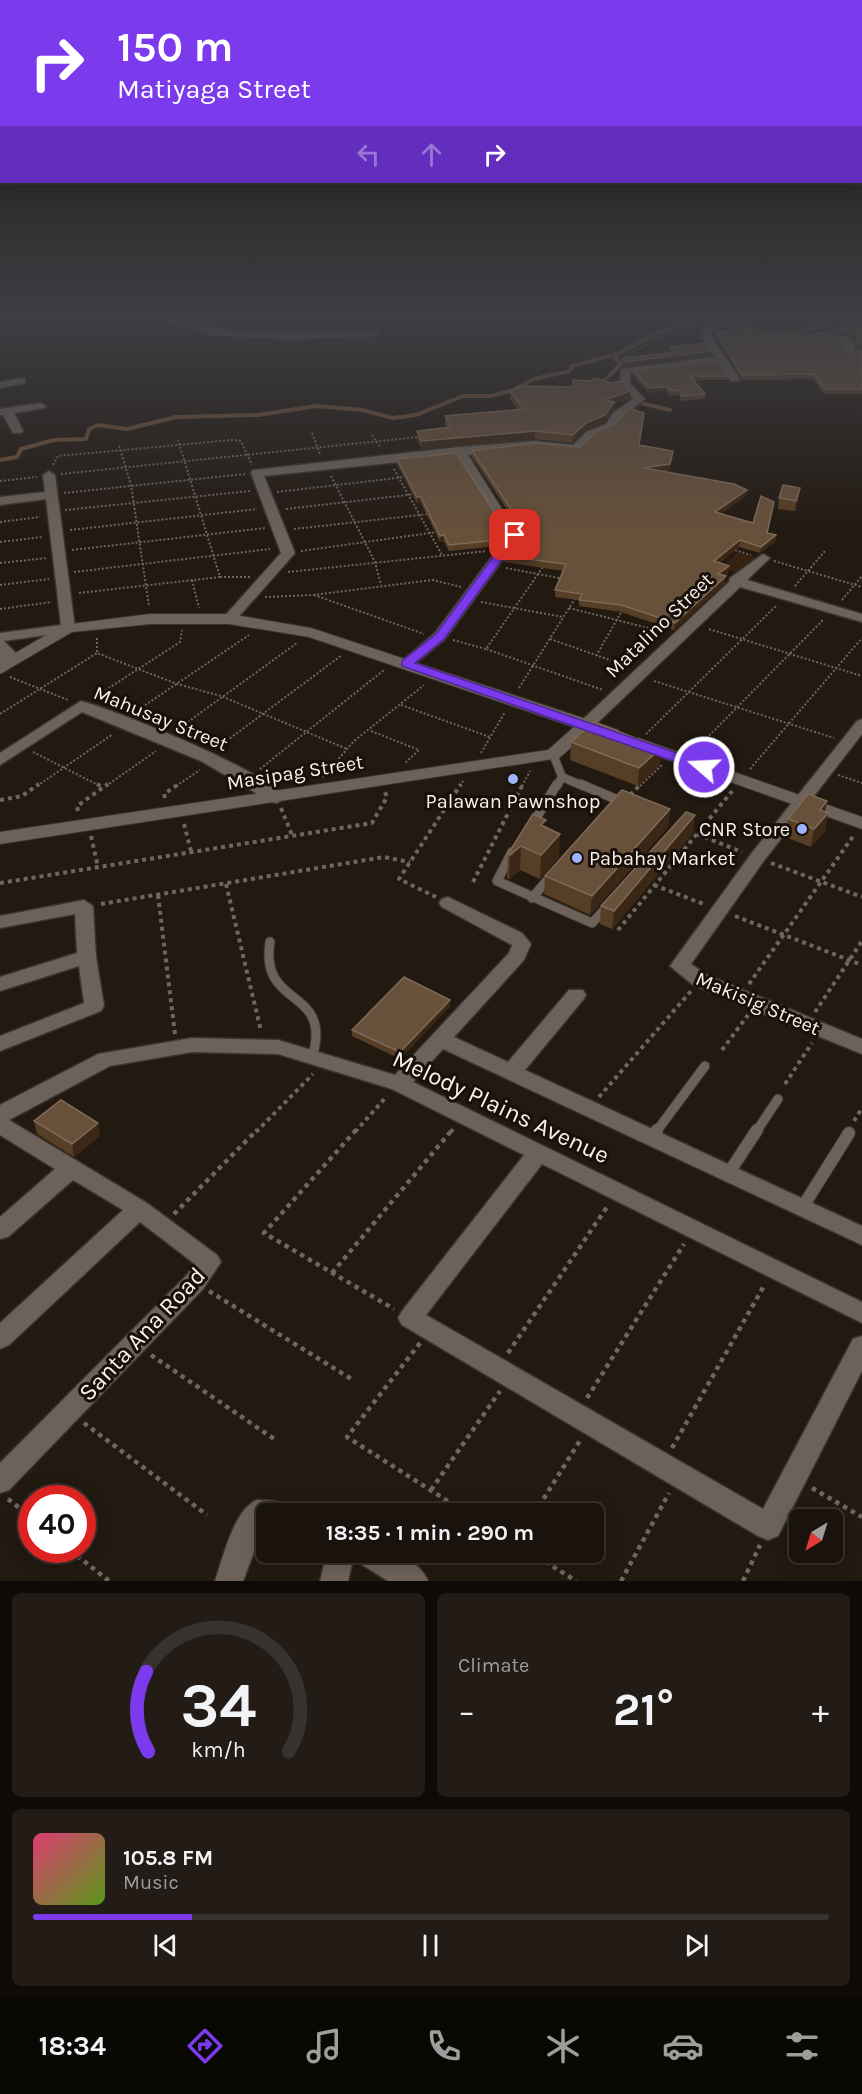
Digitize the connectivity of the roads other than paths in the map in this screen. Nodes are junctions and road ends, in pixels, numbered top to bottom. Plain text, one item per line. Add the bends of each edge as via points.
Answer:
1 (628, 389) edge
2 (40, 406) dead end
3 (3, 412) edge
4 (17, 431) dead end
5 (459, 450) junction
6 (49, 475) road end
7 (51, 495) junction
8 (0, 501) edge
9 (763, 558) road end
10 (735, 581) junction
11 (862, 618) edge
12 (229, 620) junction
13 (68, 628) junction
14 (0, 637) edge
15 (0, 644) edge
16 (401, 662) junction
17 (0, 670) edge
18 (862, 724) edge
19 (586, 725) junction
20 (546, 755) junction
21 (0, 760) edge
22 (562, 777) junction
23 (277, 798) junction
24 (618, 800) junction
25 (801, 800) junction
26 (628, 804) edge
27 (611, 809) edge
28 (859, 828) edge
29 (525, 834) edge
30 (0, 838) edge
31 (519, 844) edge
32 (557, 869) edge
33 (532, 898) junction
34 (614, 899) edge
35 (448, 903) road end
36 (0, 922) edge
37 (270, 942) dead end
38 (87, 957) junction
39 (0, 984) edge
40 (576, 995) dead end
41 (440, 1039) junction
42 (0, 1044) edge
43 (862, 1047) edge
44 (318, 1060) junction
45 (705, 1066) dead end
46 (511, 1072) junction
47 (399, 1084) junction
48 (778, 1099) dead end
49 (0, 1115) edge
50 (0, 1125) edge
51 (849, 1133) dead end
52 (651, 1138) junction
53 (538, 1153) junction
54 (70, 1168) junction
55 (728, 1174) junction
56 (802, 1208) junction
57 (138, 1209) junction
58 (0, 1230) edge
59 (862, 1236) edge
60 (862, 1313) edge
61 (0, 1338) edge
62 (862, 1347) edge
63 (0, 1481) edge
64 (256, 1515) edge
65 (338, 1563) edge
66 (383, 1563) edge
67 (229, 1581) edge
68 (334, 1581) edge
69 (414, 1581) edge

1 - 5 street via 637,401 617,415 611,426 595,431 576,449 535,444
2 - 3 street
3 - 4 street
5 - 12 street via 257,473 288,550
5 - 16 street via 515,535 438,637
6 - 7 street
7 - 8 street
7 - 13 street
9 - 10 street, Matalino Street
10 - 11 street
10 - 19 street, Matalino Street
12 - 13 street via 150,619
12 - 16 street via 311,633
13 - 14 street
13 - 17 street
15 - 17 street via 8,652 8,660
16 - 19 street
18 - 25 street, Makisig Street
19 - 20 street
19 - 25 street
20 - 22 lane
20 - 23 street, Masipag Street
21 - 23 street, Mahusay Street via 81,706 210,758 249,777
22 - 24 lane
22 - 29 lane
23 - 30 street, Masipag Street
24 - 26 lane
24 - 27 lane
25 - 28 street
25 - 43 street, Makisig Street via 680,966 700,980
31 - 33 lane via 497,881
32 - 33 lane
33 - 34 lane via 592,923
35 - 41 street via 514,937 522,945 517,956
36 - 38 street via 84,906
37 - 44 lane via 268,967 313,1018 320,1035
38 - 39 street
38 - 42 street via 94,1006
40 - 46 street
41 - 46 street
41 - 47 street
44 - 47 street, Melody Plains Avenue
44 - 49 street, Melody Plains Avenue via 278,1047 192,1045 105,1059
45 - 52 lane
46 - 52 street
47 - 53 street, Melody Plains Avenue
48 - 55 lane
50 - 54 street, Santa Ana Road
51 - 56 lane
52 - 55 street
53 - 60 street, Melody Plains Avenue
53 - 62 street via 420,1324 768,1527
54 - 57 street, Santa Ana Road
54 - 58 street
55 - 56 street
56 - 59 street
57 - 61 street
57 - 63 street, Santa Ana Road via 209,1262 195,1282
64 - 67 street
65 - 68 street
66 - 69 street

